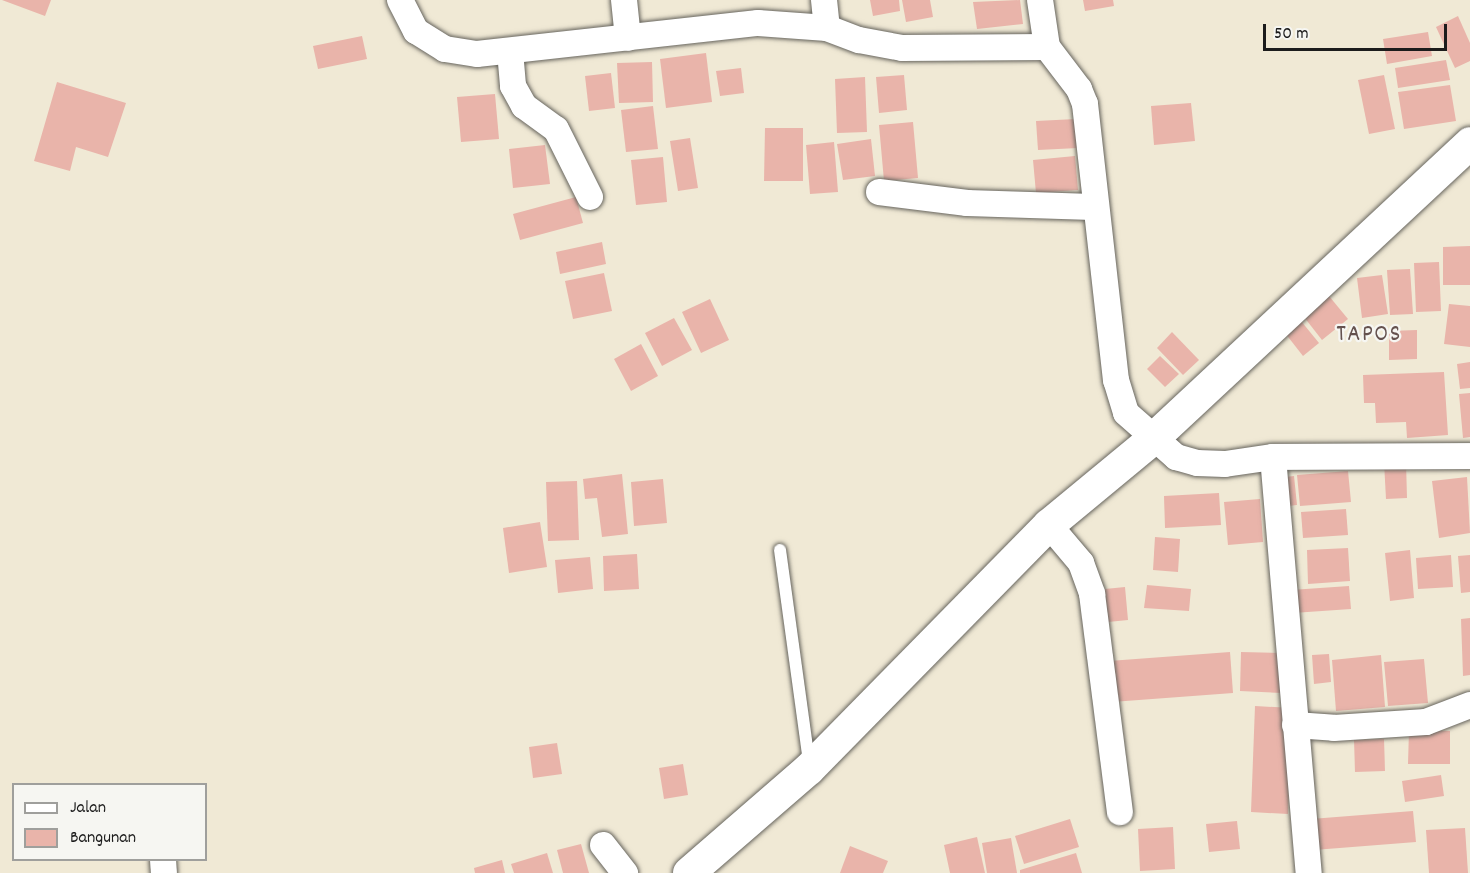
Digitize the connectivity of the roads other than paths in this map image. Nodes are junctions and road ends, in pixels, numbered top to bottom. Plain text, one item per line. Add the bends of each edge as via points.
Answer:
1 (400, 0) edge
2 (624, 0) edge
3 (824, 0) edge
4 (1040, 0) edge
5 (827, 28) junction
6 (628, 38) junction
7 (1047, 47) junction
8 (510, 51) junction
9 (1470, 143) edge
10 (879, 192) dead end
11 (590, 197) dead end
12 (1094, 207) junction
13 (1153, 439) junction
14 (1470, 456) edge
15 (1273, 457) junction
16 (1049, 525) junction
17 (780, 550) dead end
18 (1470, 705) edge
19 (1295, 725) junction
20 (809, 769) junction
21 (1120, 812) dead end
22 (603, 845) dead end
23 (626, 873) edge
24 (689, 873) edge
25 (1309, 873) edge

1 - 8 street via 416,31 445,48 477,54
2 - 6 street
3 - 5 street
4 - 7 street
5 - 6 street via 758,23
5 - 7 street via 859,40 902,48
6 - 8 street
7 - 12 street via 1079,89 1085,104
8 - 11 street via 513,86 524,106 556,129
9 - 13 street
10 - 12 street via 967,203
12 - 13 street via 1116,380 1126,413
13 - 15 street via 1176,457 1197,463 1225,464
13 - 16 street
14 - 15 street
15 - 19 street
16 - 20 street
16 - 21 street via 1081,563 1092,594
17 - 20 lane
18 - 19 street via 1426,722 1334,728
19 - 25 street
20 - 24 street
22 - 23 street

